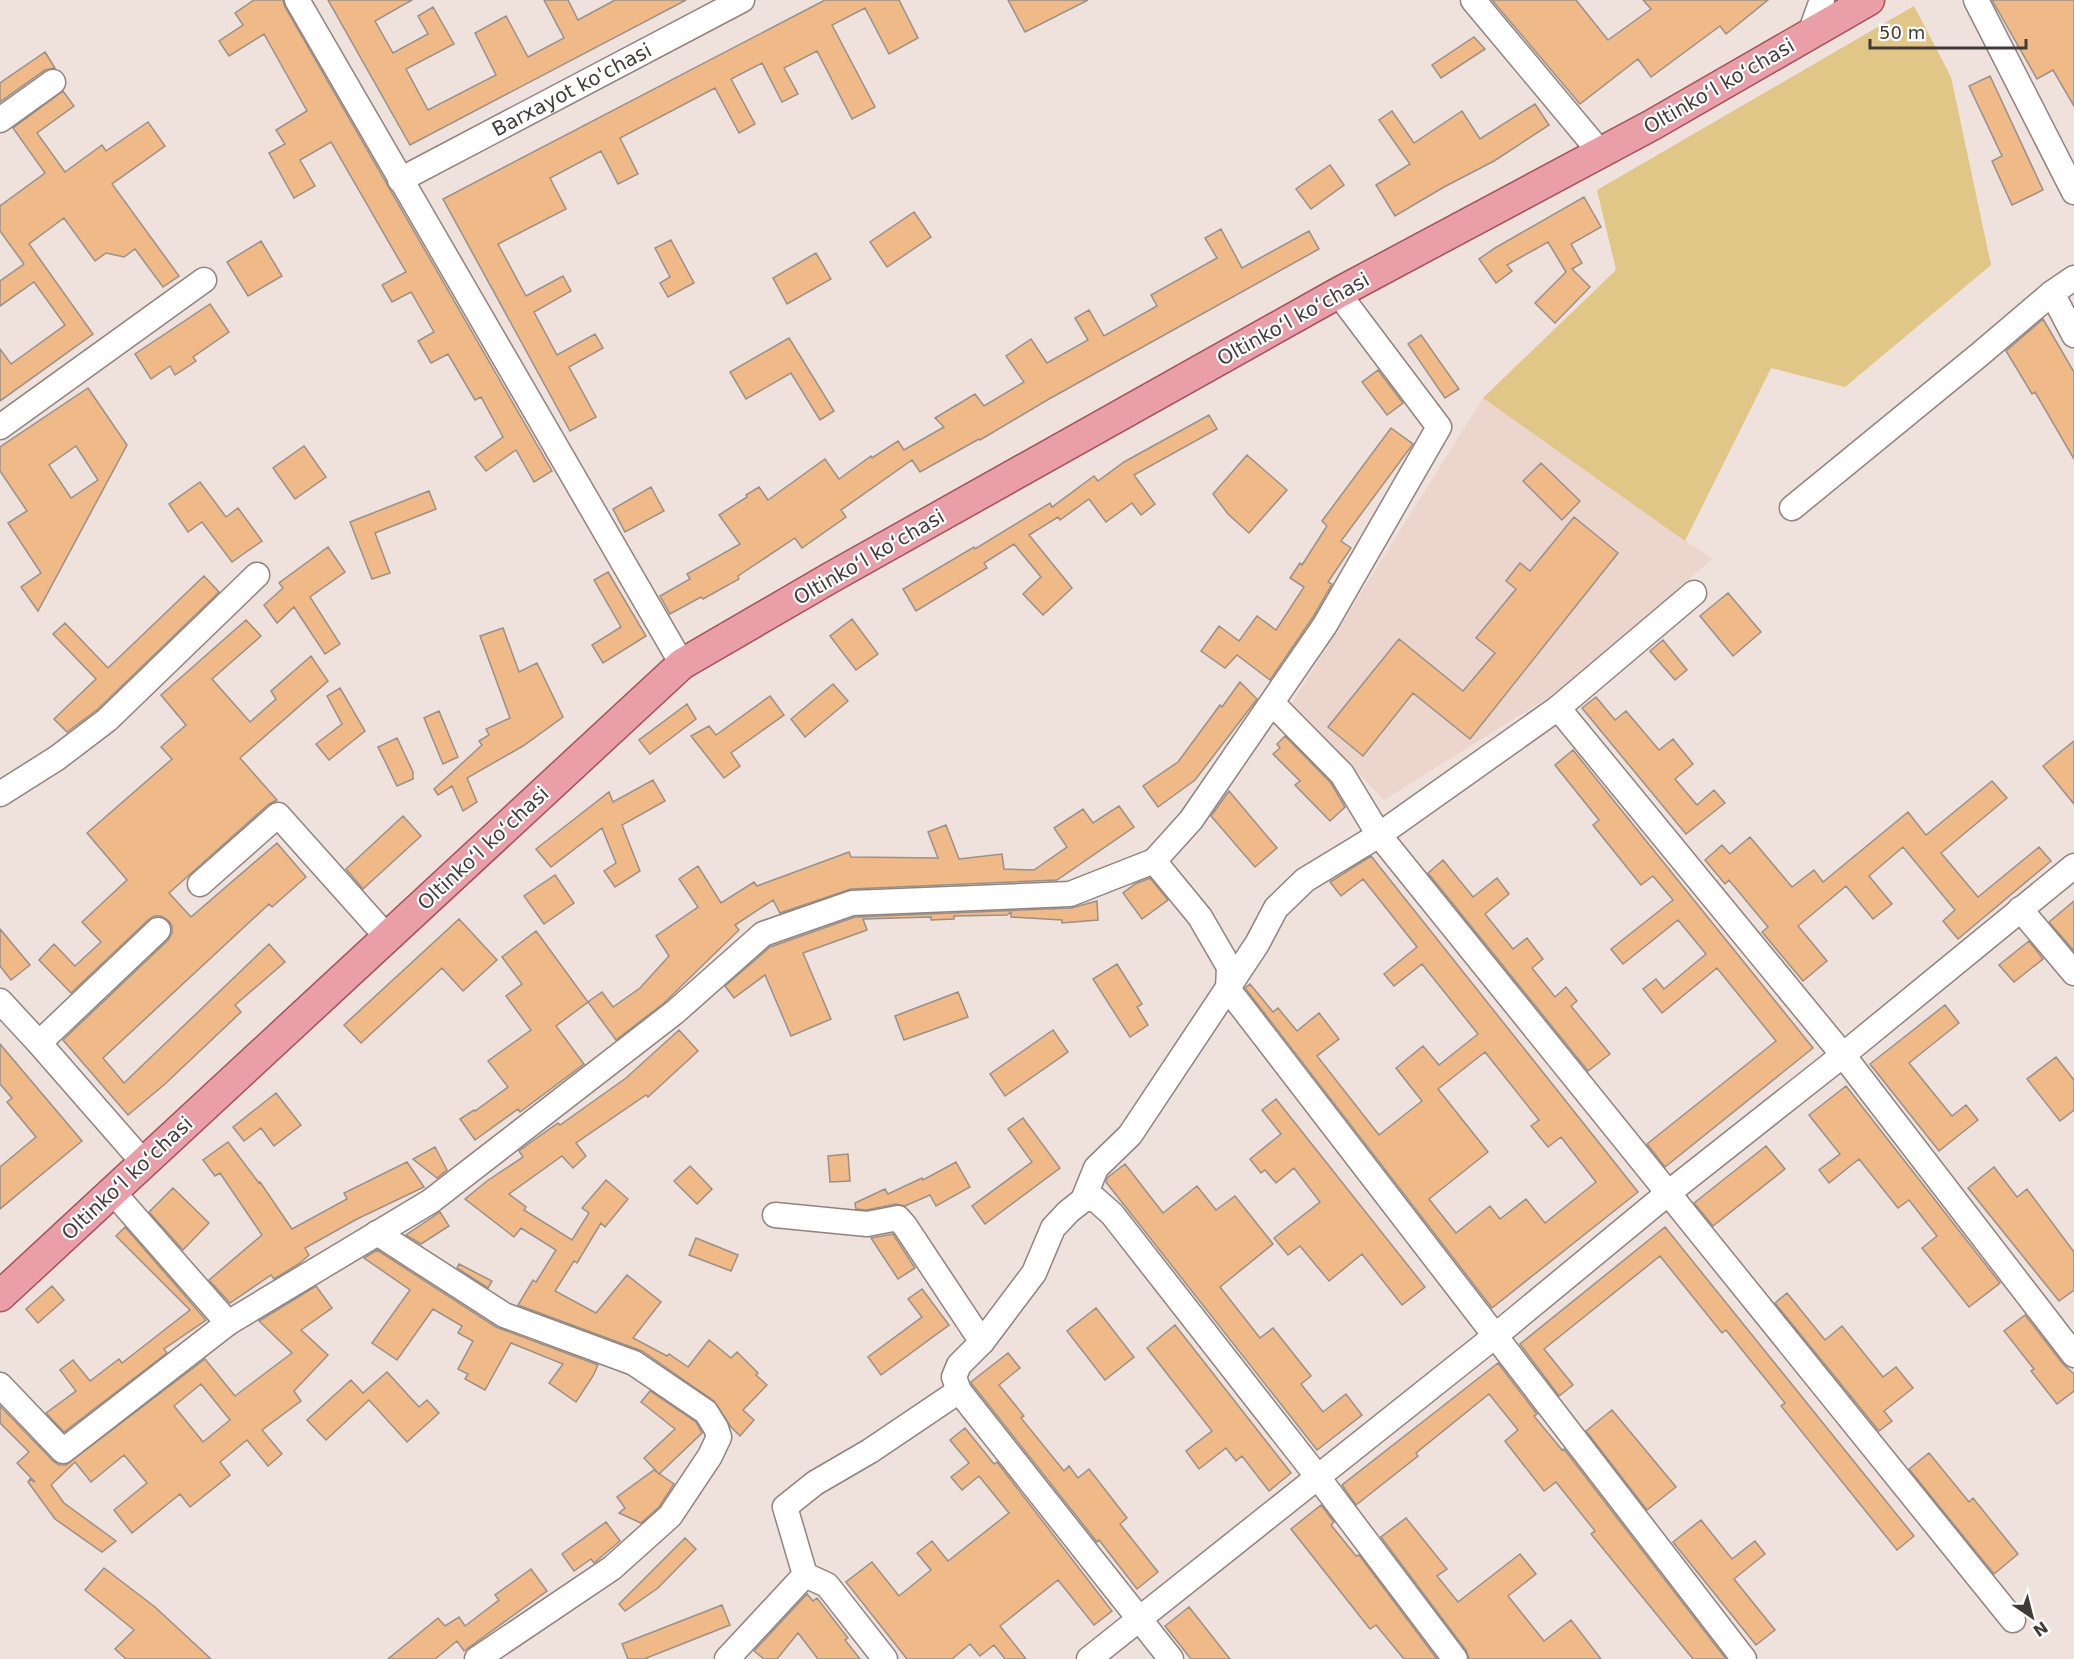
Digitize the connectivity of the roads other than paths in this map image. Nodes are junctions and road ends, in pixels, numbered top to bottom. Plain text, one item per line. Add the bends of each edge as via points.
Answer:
1 (297, 0) edge
2 (742, 0) edge
3 (1473, 0) edge
4 (1822, 0) edge
5 (1869, 0) edge
6 (1976, 0) edge
7 (1810, 33) junction
8 (53, 82) dead end
9 (0, 120) edge
10 (1600, 152) junction
11 (400, 180) junction
12 (2071, 180) edge
13 (2074, 278) edge
14 (204, 280) dead end
15 (1338, 293) junction
16 (2052, 293) junction
17 (2074, 335) edge
18 (0, 427) edge
19 (1792, 508) dead end
20 (257, 575) dead end
21 (1694, 593) dead end
22 (682, 664) junction
23 (1272, 703) junction
24 (1558, 708) junction
25 (0, 794) edge
26 (1379, 835) junction
27 (1154, 861) junction
28 (2074, 866) edge
29 (201, 884) dead end
30 (2020, 909) junction
31 (158, 930) dead end
32 (387, 937) junction
33 (2074, 973) edge
34 (1228, 989) junction
35 (0, 1001) edge
36 (39, 1043) junction
37 (1843, 1055) junction
38 (142, 1162) junction
39 (112, 1191) junction
40 (1667, 1194) junction
41 (1083, 1200) junction
42 (775, 1215) dead end
43 (377, 1233) junction
44 (0, 1296) edge
45 (228, 1323) junction
46 (1495, 1336) junction
47 (981, 1342) junction
48 (2074, 1355) edge
49 (0, 1385) edge
50 (959, 1391) junction
51 (1317, 1476) junction
52 (805, 1575) junction
53 (1138, 1618) junction
54 (2013, 1620) dead end
55 (477, 1659) edge
56 (727, 1659) edge
57 (885, 1659) edge
58 (1089, 1659) edge
59 (1171, 1659) edge
60 (1455, 1659) edge
61 (1744, 1659) edge

1 - 11 street
2 - 11 street, Barxayot ko'chasi
3 - 10 street
4 - 7 street
5 - 7 main road, Oltinkoʻl koʻchasi
6 - 12 street
7 - 10 main road, Oltinkoʻl koʻchasi
8 - 9 street
10 - 15 main road, Oltinkoʻl koʻchasi
11 - 22 street
13 - 16 street
14 - 18 street
15 - 22 main road, Oltinkoʻl koʻchasi
15 - 23 street via 1439,427 1325,625
16 - 17 street
16 - 19 street
20 - 25 street via 107,720
21 - 24 street
22 - 32 main road, Oltinkoʻl koʻchasi
23 - 26 street via 1342,774
23 - 27 street via 1191,820
24 - 26 street
24 - 37 street
26 - 34 street via 1305,880 1276,908
26 - 40 street
27 - 34 street via 1206,927 1229,967
27 - 43 street via 1070,894 852,903 763,934 675,1012 431,1201
28 - 30 street
29 - 32 street via 278,815
30 - 33 street
30 - 37 street
31 - 36 street
32 - 38 main road, Oltinkoʻl koʻchasi
34 - 41 street via 1130,1135 1096,1168
34 - 46 street
35 - 36 street
36 - 38 street
37 - 40 street
37 - 48 street
38 - 39 main road, Oltinkoʻl koʻchasi
39 - 44 main road, Oltinkoʻl koʻchasi
39 - 45 street
40 - 46 street
40 - 54 street
41 - 47 street via 1053,1228 1034,1272
41 - 51 street via 1094,1198 1112,1214
42 - 47 street via 867,1224 898,1218
43 - 45 street
43 - 55 street via 504,1315 634,1363 706,1412 719,1437 670,1516 612,1568
45 - 49 street via 63,1451
46 - 51 street
46 - 61 street
47 - 50 street via 959,1365 954,1377
50 - 52 street via 815,1483 785,1507
50 - 53 street
51 - 53 street
51 - 60 street
52 - 56 street
52 - 57 street via 826,1585
53 - 58 street
53 - 59 street

